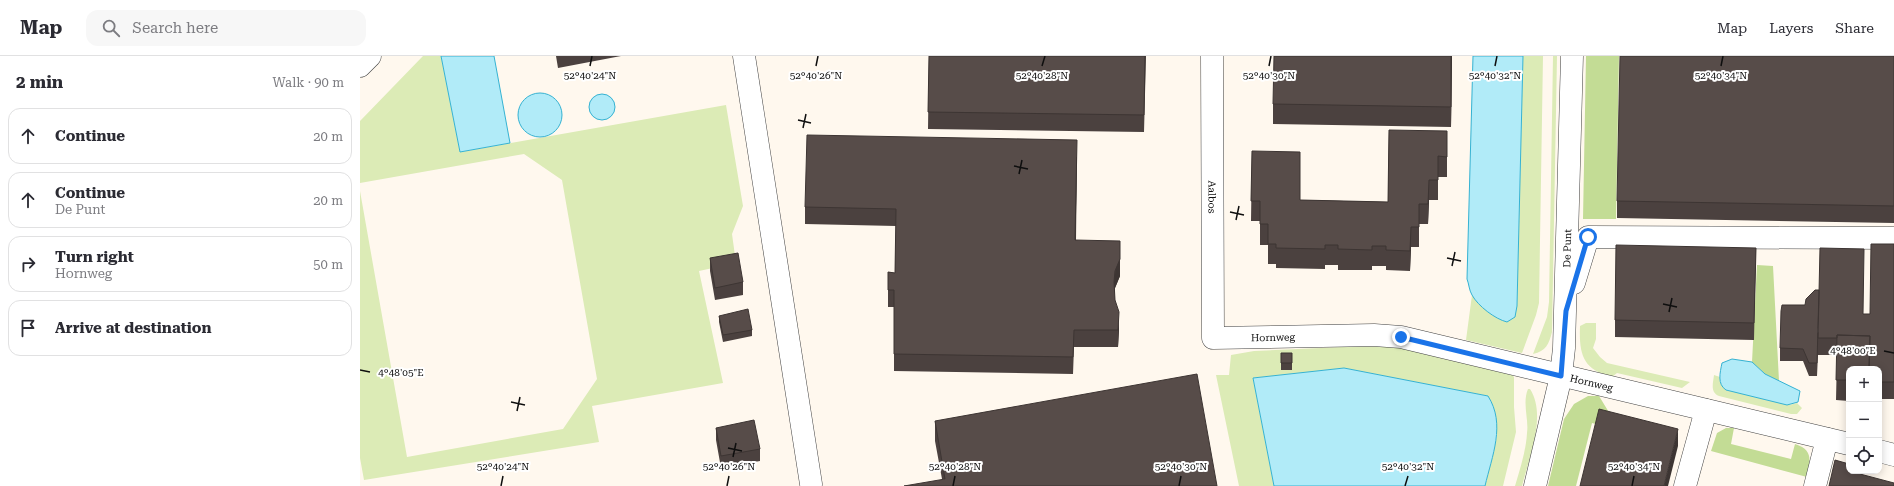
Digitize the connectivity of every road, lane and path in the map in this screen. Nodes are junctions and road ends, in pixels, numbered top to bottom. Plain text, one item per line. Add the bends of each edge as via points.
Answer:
1 (370, 56) edge
2 (744, 56) edge
3 (1212, 56) edge
4 (1572, 56) edge
5 (360, 66) edge
6 (1894, 238) edge
7 (1566, 311) junction
8 (1213, 338) joint
9 (1561, 376) junction
10 (1706, 410) junction
11 (1827, 439) junction
12 (1846, 443) edge
13 (1882, 452) edge
14 (1894, 455) edge
15 (811, 484) dead end
16 (1535, 486) edge
17 (1685, 486) edge
18 (1815, 486) edge

1 - 5 street
2 - 15 street
3 - 8 street, Aalbos
4 - 7 street, De Punt
6 - 7 street via 1588,237
7 - 9 street, De Punt
8 - 9 street, Hornweg via 1374,335 1401,337
9 - 10 street, Hornweg
9 - 16 street, De Punt
10 - 11 street, Hornweg
10 - 17 street
11 - 12 street, Hornweg
11 - 18 street
13 - 14 street

